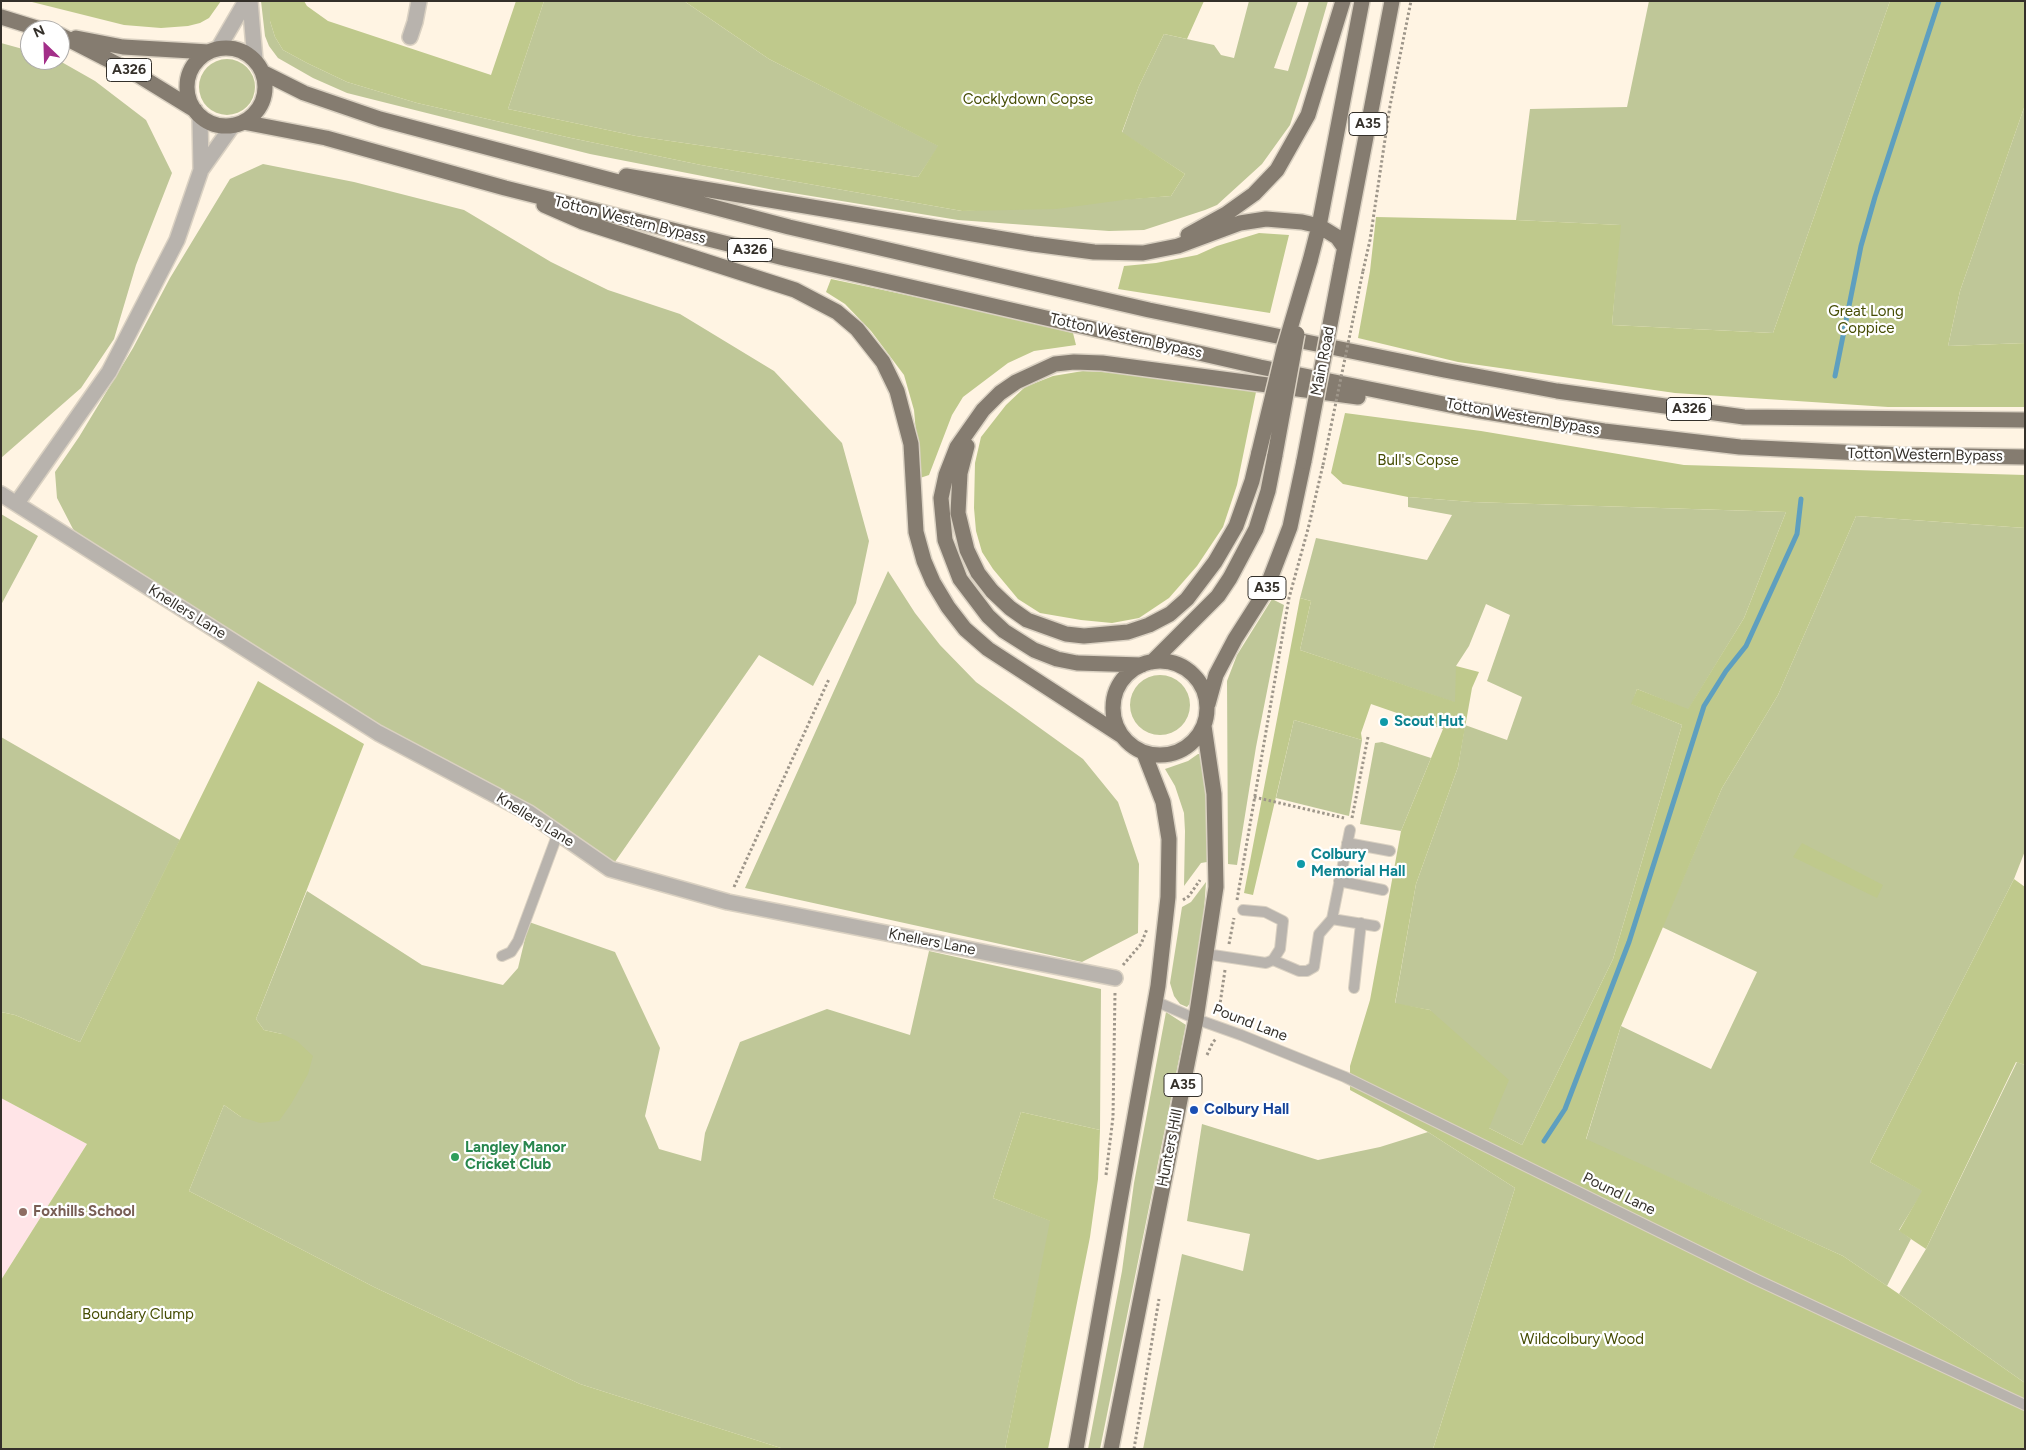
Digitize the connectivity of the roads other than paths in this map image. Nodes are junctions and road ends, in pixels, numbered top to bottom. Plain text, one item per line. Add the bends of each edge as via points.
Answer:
1 (248, 1) edge
2 (419, 1) edge
3 (1342, 1) edge
4 (1362, 1) edge
5 (1392, 1) edge
6 (1, 17) edge
7 (20, 23) edge
8 (70, 37) edge
9 (410, 37) dead end
10 (70, 40) edge
11 (214, 50) junction
12 (258, 66) junction
13 (198, 113) junction
14 (238, 124) junction
15 (529, 160) junction
16 (201, 170) junction
17 (505, 188) junction
18 (1319, 226) junction
19 (1344, 247) junction
20 (1143, 253) junction
21 (1310, 261) junction
22 (1474, 410) junction
23 (975, 420) junction
24 (2025, 420) edge
25 (2025, 457) edge
26 (1, 494) edge
27 (17, 503) junction
28 (1147, 663) junction
29 (1208, 705) junction
30 (1204, 726) junction
31 (1122, 736) junction
32 (1144, 753) junction
33 (1351, 825) road end
34 (558, 833) junction
35 (1347, 843) junction
36 (1390, 851) dead end
37 (1339, 881) junction
38 (1383, 890) dead end
39 (1238, 908) road end
40 (1332, 919) junction
41 (1361, 924) junction
42 (1376, 926) dead end
43 (1206, 954) junction
44 (502, 956) dead end
45 (1273, 960) junction
46 (1116, 978) road end
47 (1354, 988) dead end
48 (1155, 1001) junction
49 (1196, 1019) junction
50 (2025, 1405) edge
51 (1076, 1449) edge
52 (1111, 1449) edge

1 - 11 street
1 - 12 street
2 - 9 street
3 - 20 main road via 1308,115 1276,170 1254,194 1226,214 1192,234
4 - 18 main road, Main Road / A35
5 - 19 main road, Main Road / A35
6 - 7 main road
8 - 11 main road, A326 via 123,47
10 - 13 main road, A326 via 138,75
11 - 12 main road via 232,48 244,52
11 - 13 main road via 194,64 190,73 188,92
12 - 14 main road via 265,84 262,101 252,116
12 - 15 main road, Totton Western Bypass / A326 via 304,93 380,119
13 - 14 main road via 210,123 222,126
13 - 16 street
14 - 16 street
14 - 17 main road, Totton Western Bypass / A326 via 326,138
15 - 20 main road via 1033,244 1094,252
15 - 24 main road, Totton Western Bypass / A326 via 789,227 1149,310 1557,391 1744,416
16 - 27 street via 177,240 109,372
17 - 22 main road, Totton Western Bypass / A326 via 784,258 1251,365
17 - 31 main road via 582,222 795,290 837,312 857,329 883,362 899,398 911,444 916,532 924,561 948,607 965,629 988,649
18 - 19 main road via 1338,237
18 - 20 main road via 1266,219 1240,223 1178,246
18 - 21 main road, Main Road / A35
19 - 29 main road, Main Road / A35, bridge via 1290,527 1265,592 1216,675
21 - 23 main road, bridge via 1243,508 1229,539 1202,582 1170,614 1149,625 1128,632 1084,636 1066,634 1027,620 992,592 967,550 958,513 964,454
21 - 28 main road, Main Road / A35, bridge via 1268,491 1256,529 1218,596
22 - 23 main road via 1074,362 1055,364 1016,382 1000,393
22 - 25 main road, Totton Western Bypass / A326 via 1604,431 1740,447
23 - 28 main road via 957,447 941,498 945,540 960,579 988,616 1004,631 1034,650 1077,663
26 - 27 street, Knellers Lane
27 - 34 street, Knellers Lane via 378,733 530,813
28 - 29 main road via 1172,663 1190,671 1199,680
28 - 31 main road via 1120,683 1115,696 1115,723
29 - 30 main road
30 - 32 main road via 1186,748 1173,754
30 - 43 main road, Hunters Hill / A35 via 1214,794 1216,887
31 - 32 main road
32 - 48 main road, A35 via 1163,802 1169,839 1168,897
33 - 35 lane
34 - 44 lane via 518,941 511,952
34 - 46 street, Knellers Lane via 610,869 728,902
35 - 36 lane
35 - 37 lane
37 - 38 lane
37 - 40 lane
39 - 45 lane via 1265,912 1283,921 1280,949
40 - 41 lane
40 - 45 lane via 1319,934 1314,967 1299,971
41 - 42 lane
41 - 47 lane
43 - 45 lane via 1266,963
43 - 49 main road, Hunters Hill / A35
48 - 49 lane, Pound Lane
48 - 51 main road, A35
49 - 50 lane, Pound Lane via 1345,1076 1755,1279
49 - 52 main road, Hunters Hill / A35

